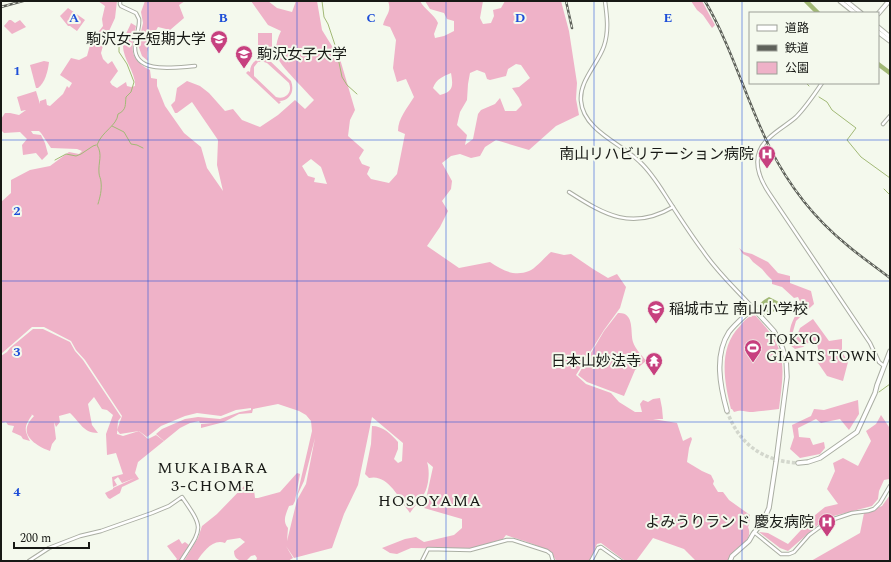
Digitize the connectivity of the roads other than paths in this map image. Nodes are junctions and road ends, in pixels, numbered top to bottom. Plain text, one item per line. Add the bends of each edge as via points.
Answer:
1 (120, 1) edge
2 (605, 1) edge
3 (840, 1) edge
4 (846, 1) edge
5 (889, 1) edge
6 (853, 12) edge
7 (860, 12) edge
8 (879, 13) edge
9 (879, 28) edge
10 (879, 33) edge
11 (890, 37) edge
12 (890, 41) edge
13 (195, 66) dead end
14 (821, 84) edge
15 (890, 116) edge
16 (883, 124) dead end
17 (569, 192) dead end
18 (673, 206) junction
19 (753, 308) junction
20 (890, 352) edge
21 (884, 366) junction
22 (726, 411) tunnel mouth
23 (798, 463) tunnel mouth
24 (890, 486) edge
25 (754, 532) junction
26 (30, 561) edge
27 (181, 561) edge
28 (422, 561) edge
29 (554, 561) edge
30 (591, 561) edge
31 (621, 561) edge
32 (730, 561) edge

1 - 13 street via 121,6 136,13 139,19 135,49 141,62 155,68
2 - 18 street via 605,40 584,85 581,98 584,114 591,124 644,165
3 - 6 main road
4 - 7 main road
5 - 8 main road
9 - 11 main road
10 - 12 main road
14 - 21 street via 800,114 764,143 758,157 758,173 768,193
15 - 16 street
17 - 18 street via 600,211 620,218 645,217
18 - 19 street via 709,260
19 - 22 main road via 732,328 722,348 720,369
19 - 25 main road via 778,338 784,351 787,372 769,508 762,523
20 - 21 main road
21 - 23 main road via 874,397 855,434 820,458
24 - 25 street via 874,509 828,521 789,554 781,554
25 - 32 main road via 746,545 732,556
26 - 27 street via 49,548 152,513 182,497 195,515 199,529
28 - 29 street via 428,549 470,550 507,540 547,552
30 - 31 street via 599,547

